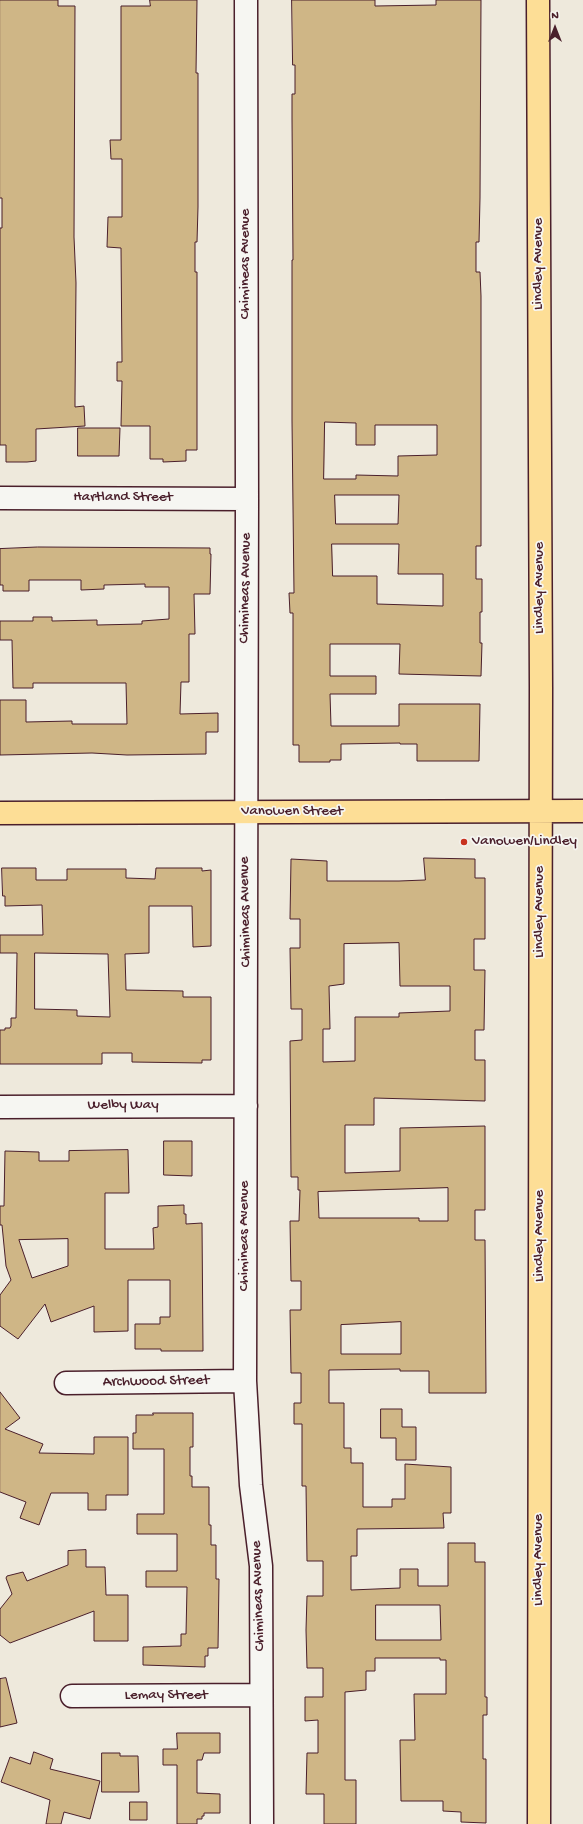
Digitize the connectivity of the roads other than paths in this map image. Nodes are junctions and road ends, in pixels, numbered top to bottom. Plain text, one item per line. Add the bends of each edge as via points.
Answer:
1 (246, 0) edge
2 (538, 0) edge
3 (0, 498) edge
4 (247, 499) junction
5 (540, 811) junction
6 (583, 811) edge
7 (245, 812) junction
8 (0, 813) edge
9 (246, 1106) junction
10 (0, 1107) edge
11 (245, 1381) junction
12 (66, 1383) dead end
13 (72, 1696) dead end
14 (261, 1696) junction
15 (262, 1824) edge
16 (539, 1824) edge

1 - 4 street, Chimineas Avenue
2 - 5 main road, Lindley Avenue
3 - 4 street, Hartland Street
4 - 7 street, Chimineas Avenue
5 - 6 main road, Vanowen Street
5 - 7 main road, Vanowen Street
5 - 16 main road, Lindley Avenue
7 - 8 main road, Vanowen Street
7 - 9 street, Chimineas Avenue
9 - 10 street, Welby Way
9 - 11 street, Chimineas Avenue
11 - 12 street, Archwood Street
11 - 14 street, Chimineas Avenue via 251,1486 261,1566
13 - 14 street, Lemay Street
14 - 15 street, Chimineas Avenue

